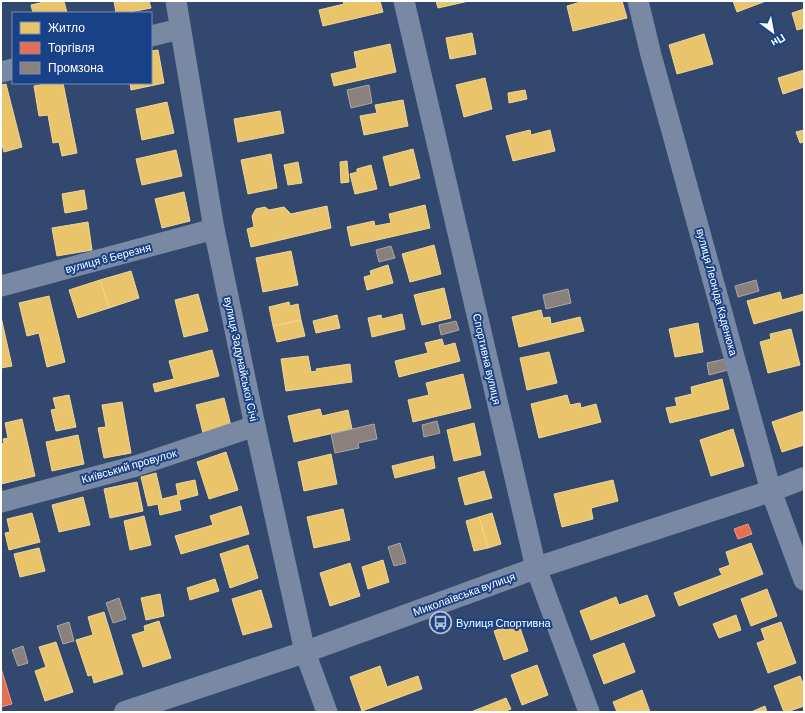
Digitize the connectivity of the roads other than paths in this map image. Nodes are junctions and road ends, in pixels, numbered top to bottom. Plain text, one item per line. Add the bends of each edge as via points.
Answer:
1 (176, 1) edge
2 (404, 1) edge
3 (638, 1) edge
4 (180, 29) junction
5 (152, 36) edge
6 (12, 69) edge
7 (1, 72) edge
8 (214, 229) junction
9 (1, 286) edge
10 (255, 426) junction
11 (804, 478) edge
12 (771, 491) junction
13 (1, 502) edge
14 (536, 568) junction
15 (804, 580) edge
16 (305, 652) junction
17 (125, 712) edge
18 (327, 712) edge
19 (589, 712) edge

1 - 4 street, вулиця Задунайської Січі
2 - 14 street, Спортивна вулиця
3 - 12 street, вулиця Леоніда Каденюка
4 - 5 street
4 - 8 street, вулиця Задунайської Січі
6 - 7 street
8 - 9 street, вулиця 8 Березня
8 - 10 street, вулиця Задунайської Січі
10 - 13 street, Київський провулок via 136,466
10 - 16 street, вулиця Задунайської Січі
11 - 12 street, Миколаївська вулиця
12 - 14 street, Миколаївська вулиця
12 - 15 street, вулиця Леоніда Каденюка
14 - 16 street, Миколаївська вулиця
14 - 19 street, Спортивна вулиця
16 - 17 street, Миколаївська вулиця
16 - 18 street, вулиця Задунайської Січі

